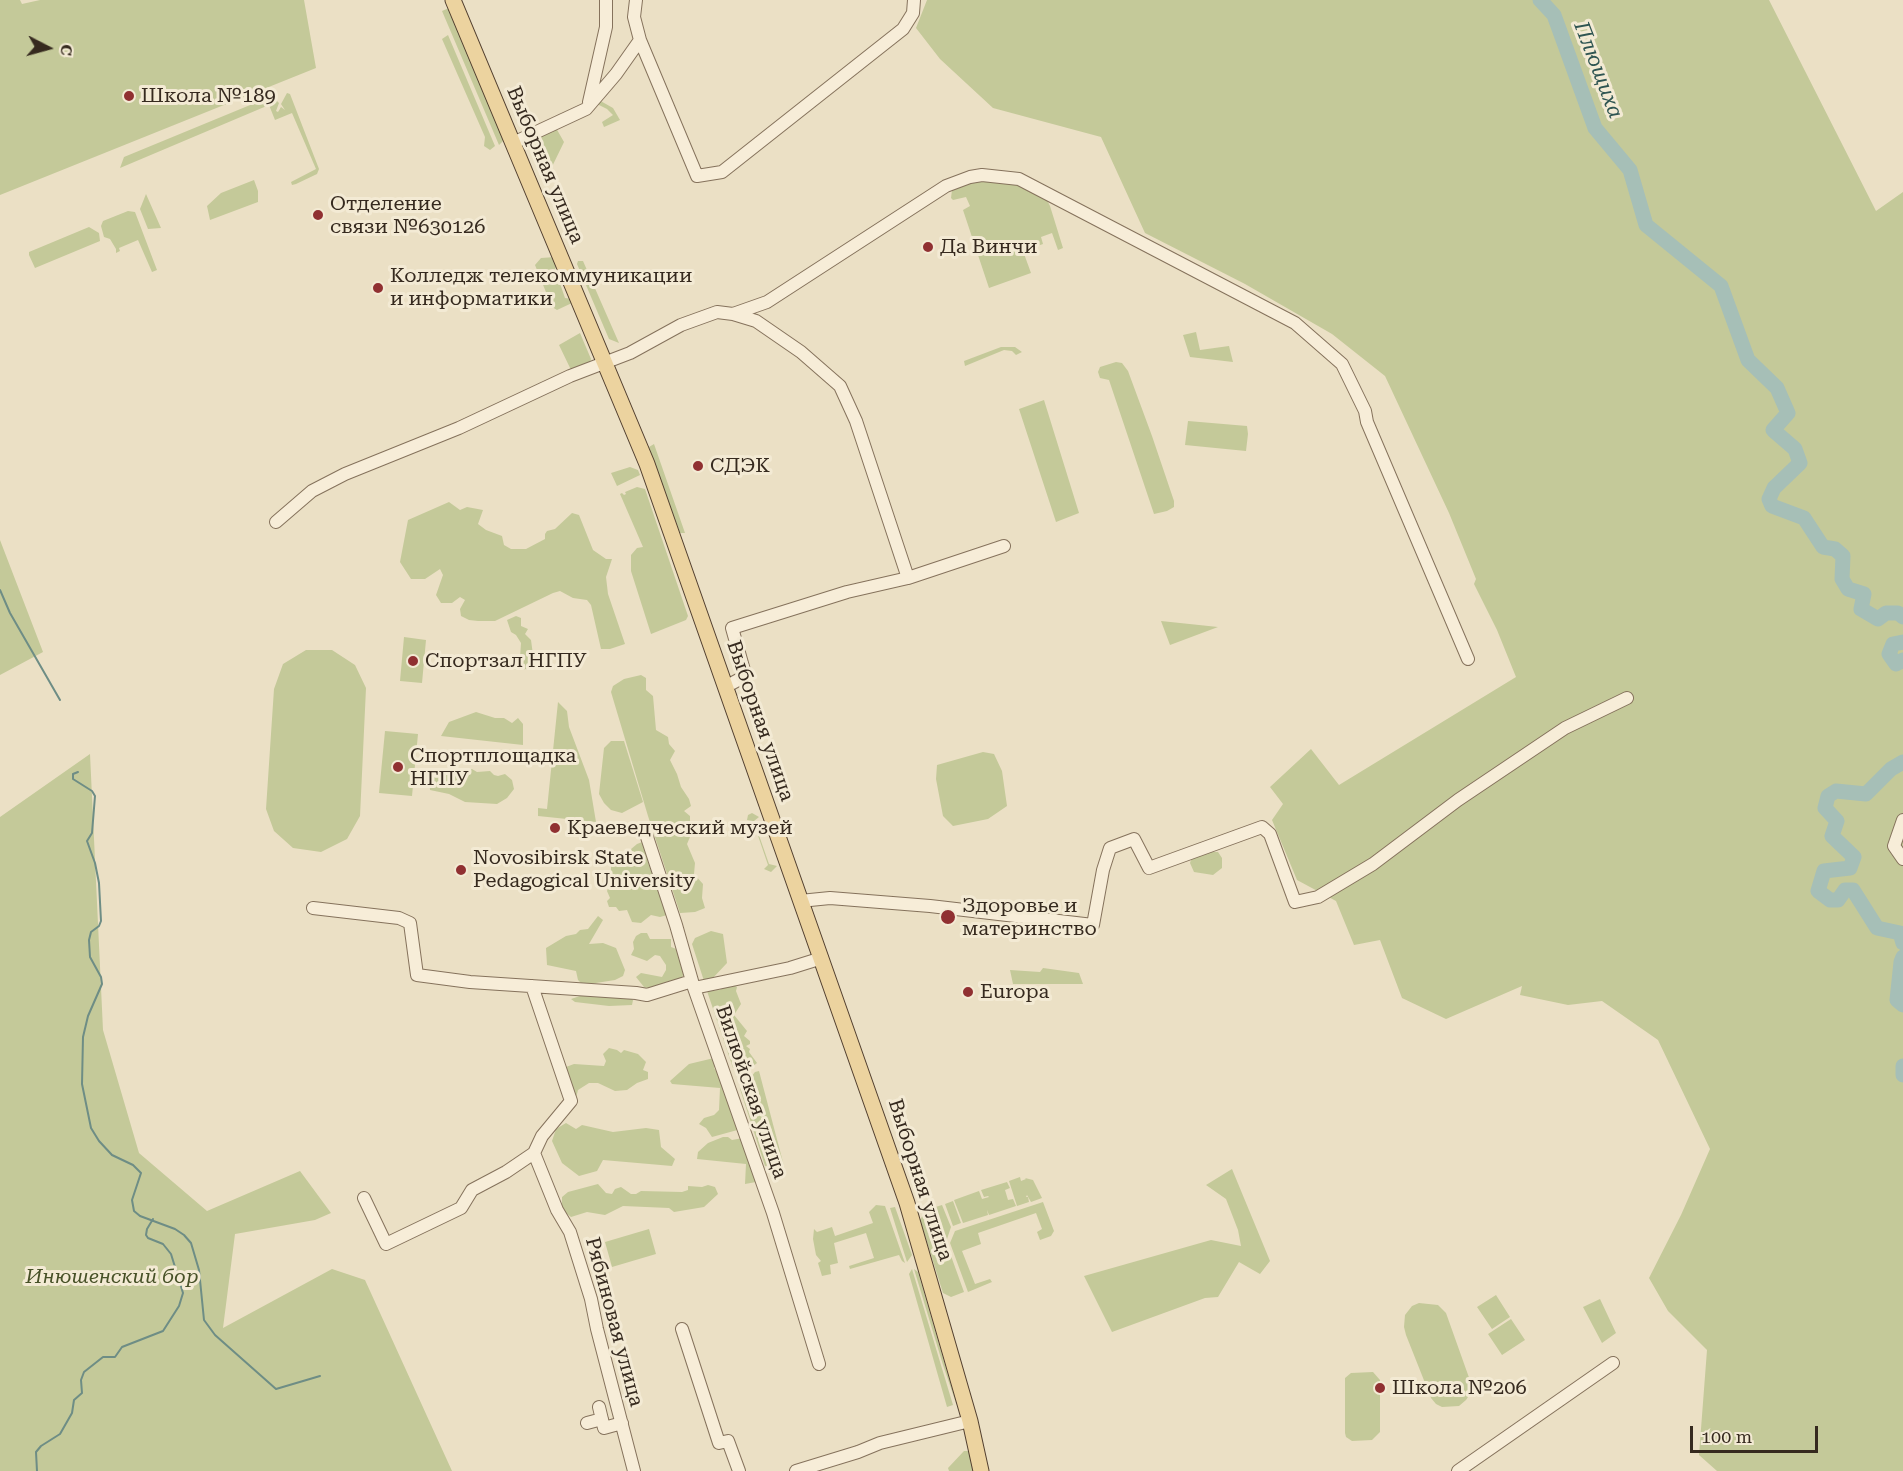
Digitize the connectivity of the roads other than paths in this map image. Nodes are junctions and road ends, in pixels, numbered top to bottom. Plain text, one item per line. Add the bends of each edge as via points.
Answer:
1 (453, 0) edge
2 (606, 0) edge
3 (636, 0) edge
4 (914, 0) edge
5 (640, 40) junction
6 (586, 109) junction
7 (513, 143) junction
8 (733, 314) junction
9 (606, 363) junction
10 (276, 522) dead end
11 (1004, 546) dead end
12 (908, 578) junction
13 (1468, 658) dead end
14 (727, 687) junction
15 (1627, 698) dead end
16 (1903, 820) edge
17 (646, 834) dead end
18 (1903, 859) edge
19 (800, 901) junction
20 (314, 908) dead end
21 (822, 958) junction
22 (693, 985) junction
23 (532, 986) junction
24 (534, 1153) junction
25 (364, 1198) dead end
26 (682, 1329) dead end
27 (1613, 1363) dead end
28 (819, 1364) dead end
29 (970, 1422) junction
30 (587, 1423) dead end
31 (622, 1423) junction
32 (634, 1471) edge
33 (739, 1471) edge
34 (796, 1471) edge
35 (981, 1471) edge
36 (1458, 1471) edge

1 - 7 main road, Выборная улица
2 - 6 street via 606,27
3 - 5 street via 634,17
4 - 5 street via 913,13 903,29 722,172 697,176
5 - 6 street
6 - 7 street
7 - 9 main road, Выборная улица
8 - 9 street via 704,315
8 - 12 street via 768,328 840,386 856,421
8 - 13 street via 767,302 952,183 982,175 1020,178 1295,323 1342,364
9 - 10 street via 345,474 312,491
9 - 14 main road, Выборная улица via 647,464
11 - 12 street
12 - 14 street via 847,592 732,628 746,674
14 - 19 main road, Выборная улица
15 - 19 street via 1565,728 1458,800 1373,864 1318,897 1295,903 1270,834 1262,827 1149,868 1134,839 1110,849 1093,926 930,906 830,898
16 - 18 street via 1894,846
17 - 22 street, Вилюйская улица
19 - 21 main road, Выборная улица
20 - 23 street via 399,918 411,923 417,975
21 - 22 street via 790,968
21 - 29 main road, Выборная улица via 907,1203
22 - 23 street via 647,995
22 - 28 street, Вилюйская улица via 773,1213
23 - 24 street via 571,1101
24 - 25 street via 472,1190 461,1208 386,1244
24 - 31 street, Рябиновая улица via 570,1232
26 - 33 street via 719,1443 728,1441
27 - 36 street
29 - 34 street via 880,1443
29 - 35 main road, Выборная улица
30 - 31 street via 600,1413 604,1428
31 - 32 street, Рябиновая улица

